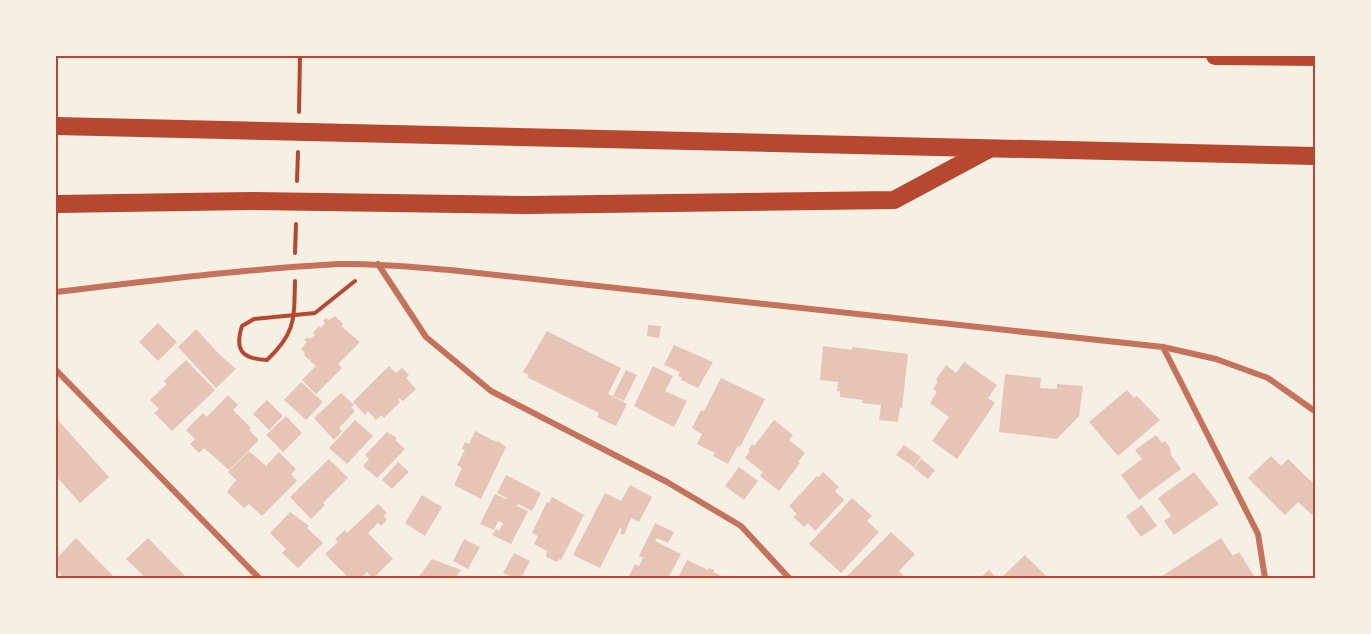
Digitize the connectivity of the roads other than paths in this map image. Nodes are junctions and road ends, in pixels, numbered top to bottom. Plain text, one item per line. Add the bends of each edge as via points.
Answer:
1 (1215, 56) edge
2 (1316, 57) edge
3 (56, 126) edge
4 (991, 148) junction
5 (1316, 156) edge
6 (56, 204) edge
7 (378, 264) junction
8 (56, 292) edge
9 (1163, 347) junction
10 (56, 370) edge
11 (1316, 412) edge
12 (259, 579) edge
13 (789, 579) edge
14 (1265, 579) edge

1 - 2 highway
3 - 4 highway
4 - 5 highway
4 - 6 highway via 894,200 527,205 250,201
7 - 8 street via 220,273
7 - 9 street
7 - 13 street via 426,337 491,391 667,482 741,526
9 - 11 street via 1216,359 1268,378
9 - 14 street via 1258,534
10 - 12 street

